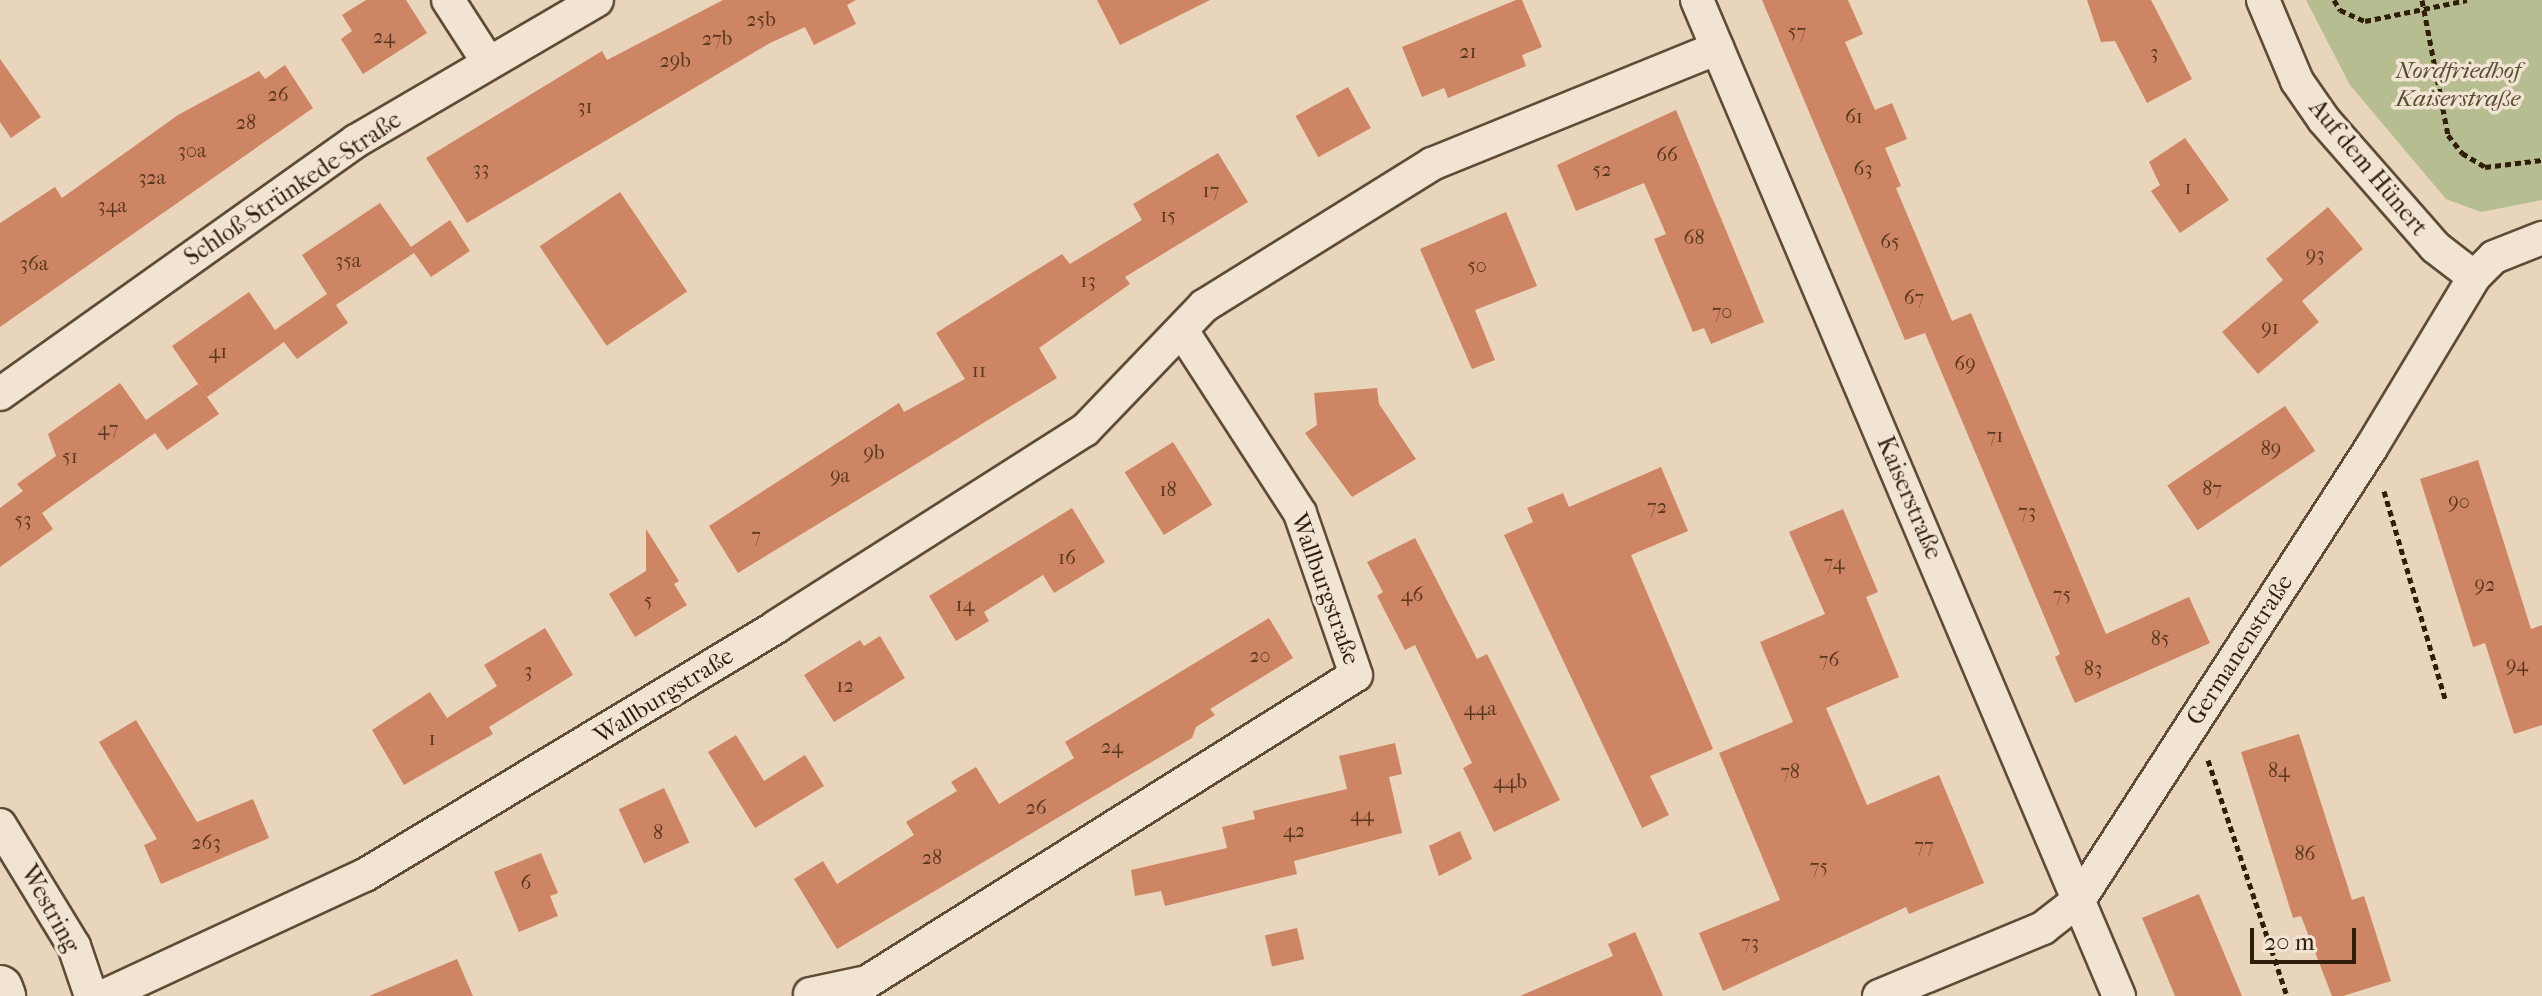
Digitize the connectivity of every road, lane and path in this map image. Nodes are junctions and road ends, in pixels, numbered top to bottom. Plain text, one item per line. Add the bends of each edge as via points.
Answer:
1 (448, 0) edge
2 (597, 0) edge
3 (1697, 0) edge
4 (2263, 0) edge
5 (2334, 0) edge
6 (2422, 0) edge
7 (2467, 0) edge
8 (2424, 10) junction
9 (1717, 48) junction
10 (488, 62) junction
11 (2542, 160) edge
12 (2542, 238) edge
13 (2474, 277) junction
14 (1183, 332) junction
15 (0, 394) edge
16 (2371, 448) junction
17 (2446, 701) dead end
18 (2181, 742) junction
19 (0, 825) edge
20 (2079, 900) junction
21 (0, 988) edge
22 (810, 994) dead end
23 (3, 996) edge
24 (91, 996) edge
25 (104, 996) edge
26 (1879, 996) edge
27 (2119, 996) edge
28 (2287, 996) edge

1 - 10 street
2 - 10 street, Schloß-Strünkede-Straße
3 - 9 street, Kaiserstraße
4 - 13 street, Auf dem Hünert via 2297,81 2324,120 2435,247
5 - 8 path via 2340,10 2365,21
6 - 8 path
7 - 8 path
8 - 11 path via 2448,135 2462,153 2485,167
9 - 14 street, Wallburgstraße via 1432,164 1204,306
9 - 20 street, Kaiserstraße
10 - 15 street, Schloß-Strünkede-Straße via 356,141
12 - 13 street, Germanenstraße via 2494,257
13 - 16 street, Germanenstraße
14 - 22 street, Wallburgstraße via 1300,513 1356,675 867,982
14 - 25 street, Wallburgstraße via 1085,430 502,797 365,875
16 - 17 path
16 - 18 street, Germanenstraße
18 - 20 street, Germanenstraße
18 - 28 path via 2214,763
19 - 24 street, Westring via 74,946
20 - 26 street, Germanenstraße via 2043,928
20 - 27 street, Kaiserstraße
21 - 23 main road

